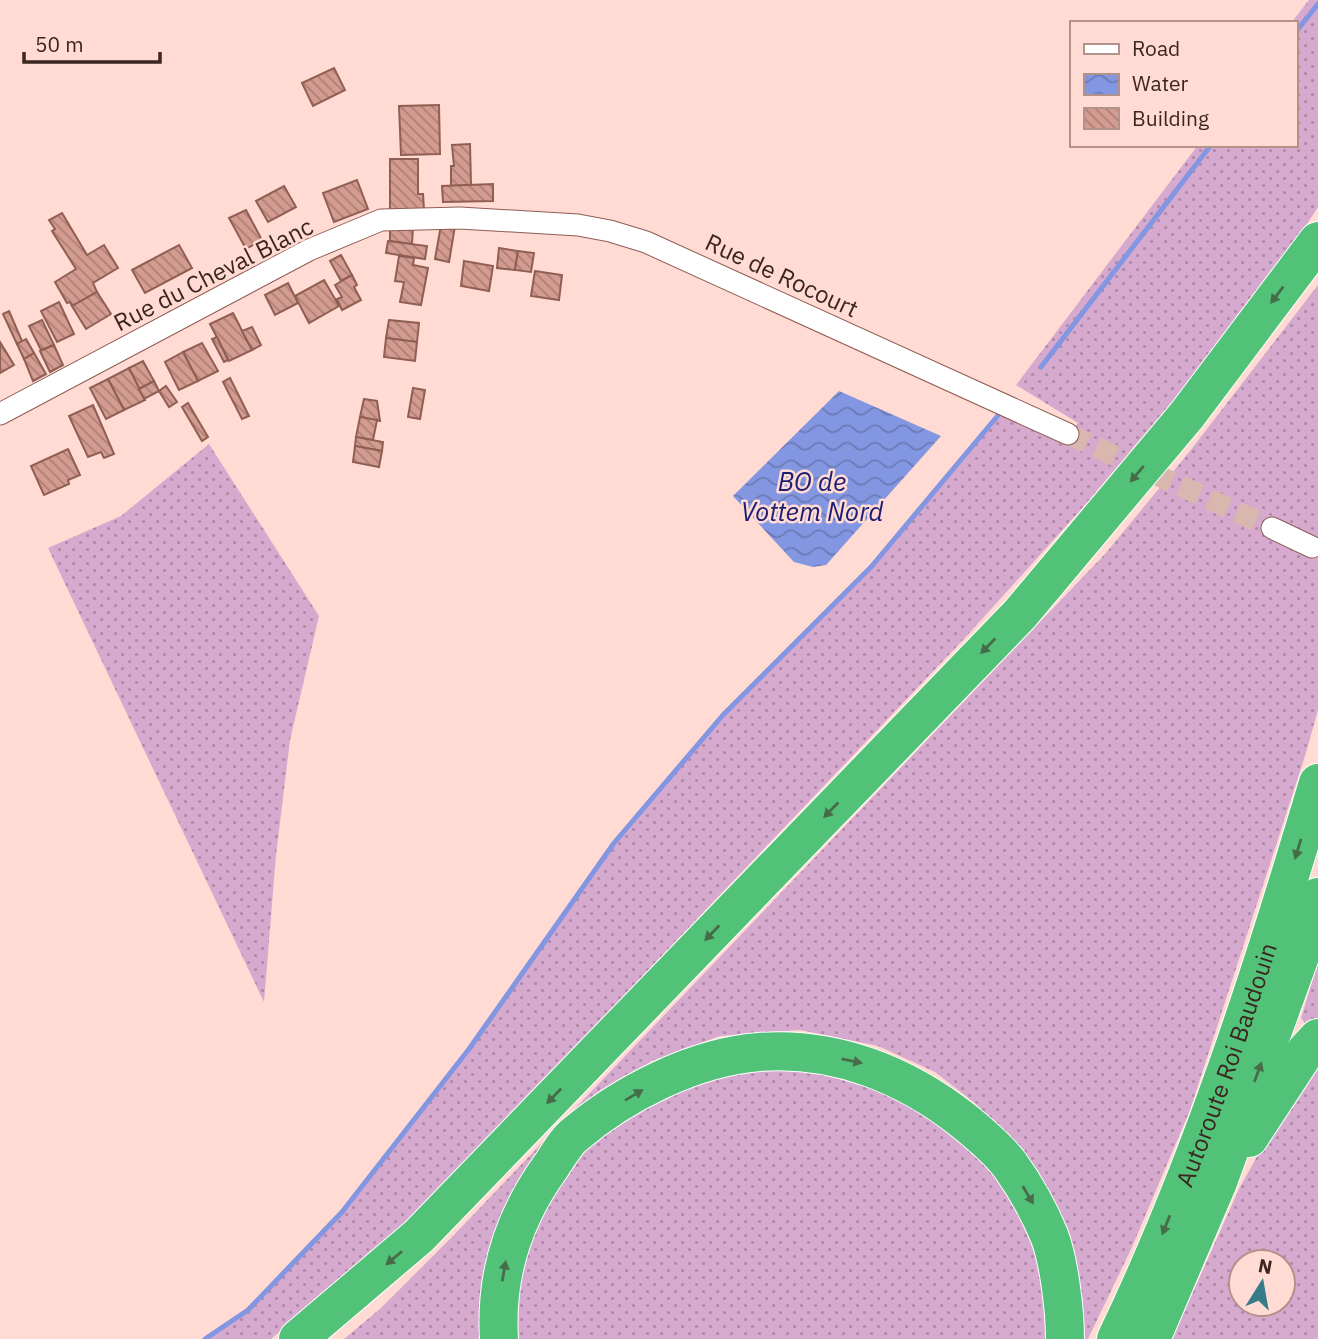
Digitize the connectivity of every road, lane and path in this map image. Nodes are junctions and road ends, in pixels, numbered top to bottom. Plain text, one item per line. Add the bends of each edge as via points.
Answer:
1 (460, 218) joint
2 (1318, 241) edge
3 (0, 414) edge
4 (1069, 434) tunnel mouth
5 (1272, 528) tunnel mouth
6 (1312, 547) dead end
7 (1318, 783) edge
8 (1318, 897) edge
9 (1318, 1038) edge
10 (1218, 1182) junction
11 (298, 1339) edge
12 (499, 1339) edge
13 (1065, 1339) edge
14 (1116, 1339) edge
15 (1151, 1339) edge

1 - 3 street, Rue du Cheval Blanc via 381,220 309,250
1 - 4 street, Rue de Rocourt via 578,225 646,242
2 -> 11 highway via 1187,415 1020,614 419,1236
5 - 6 street
7 -> 14 highway, Autoroute Roi Baudouin via 1273,932 1199,1142
10 -> 8 highway
9 - 10 highway
10 - 15 highway
12 -> 13 highway via 497,1312 510,1241 534,1189 572,1137 664,1077 709,1061 759,1052 860,1062 941,1102 980,1134 1010,1164 1050,1237

